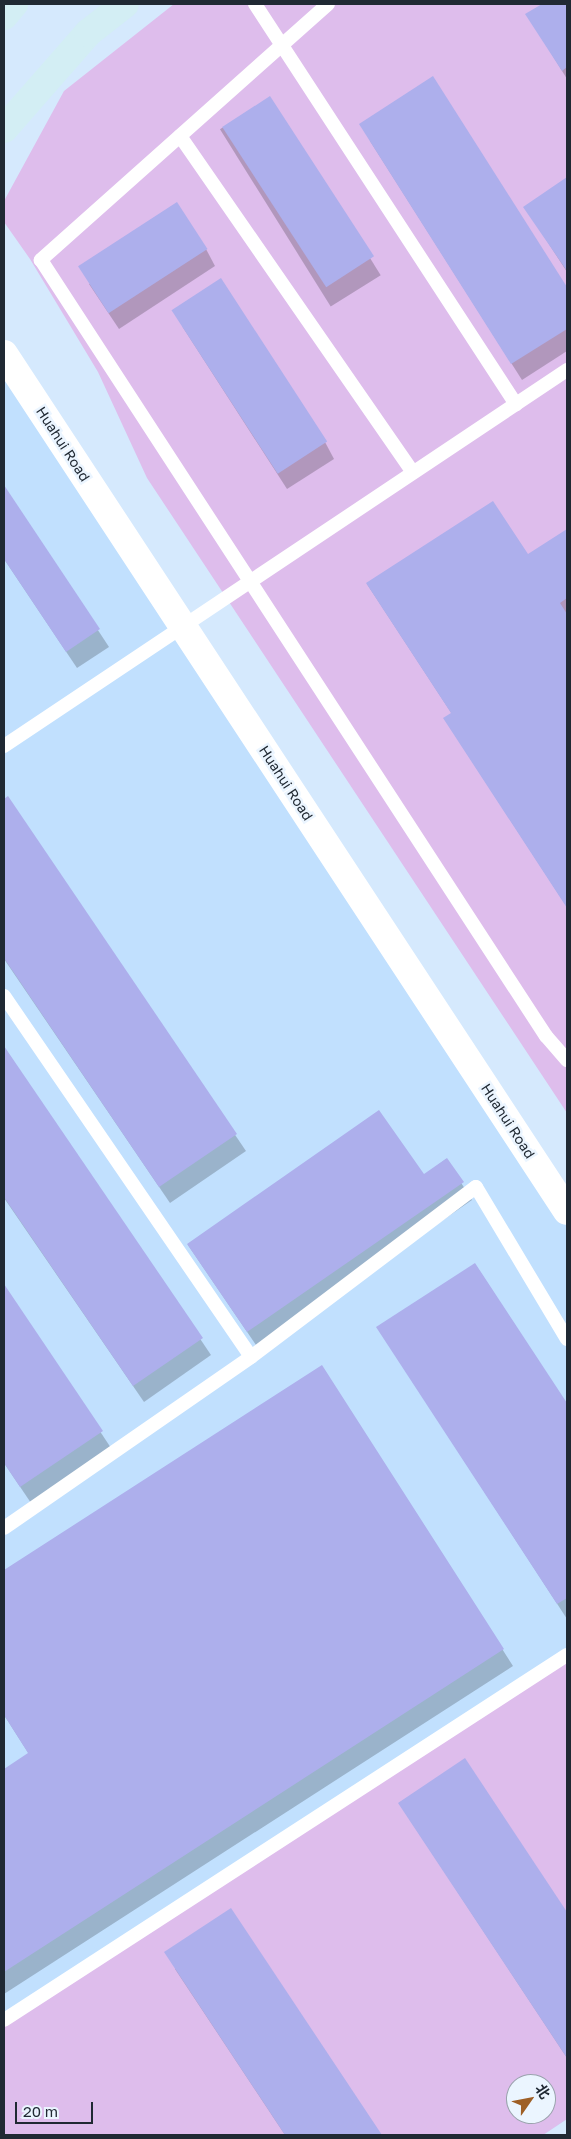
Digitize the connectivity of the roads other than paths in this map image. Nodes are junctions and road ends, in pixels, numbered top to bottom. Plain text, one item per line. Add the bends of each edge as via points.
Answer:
1 (14, 4) edge
2 (125, 4) edge
3 (255, 4) edge
4 (328, 4) edge
5 (4, 16) edge
6 (283, 44) junction
7 (4, 129) edge
8 (180, 136) junction
9 (4, 354) edge
10 (567, 370) edge
11 (516, 404) junction
12 (413, 472) junction
13 (249, 580) junction
14 (182, 624) junction
15 (4, 746) edge
16 (4, 996) edge
17 (567, 1060) edge
18 (567, 1211) edge
19 (567, 1339) edge
20 (251, 1357) junction
21 (6, 1522) edge
22 (567, 1655) edge
23 (4, 2020) edge

1 - 5 main road
2 - 7 main road via 88,33
3 - 6 lane
4 - 6 lane
6 - 8 lane
6 - 11 lane
8 - 12 lane
8 - 13 lane via 41,260
9 - 14 street, Huahui Road
10 - 11 lane
11 - 12 lane
12 - 13 lane
13 - 14 lane
13 - 17 lane via 546,1036
14 - 15 lane
14 - 18 street, Huahui Road
16 - 20 lane
19 - 20 lane via 476,1187
20 - 21 lane
22 - 23 lane

